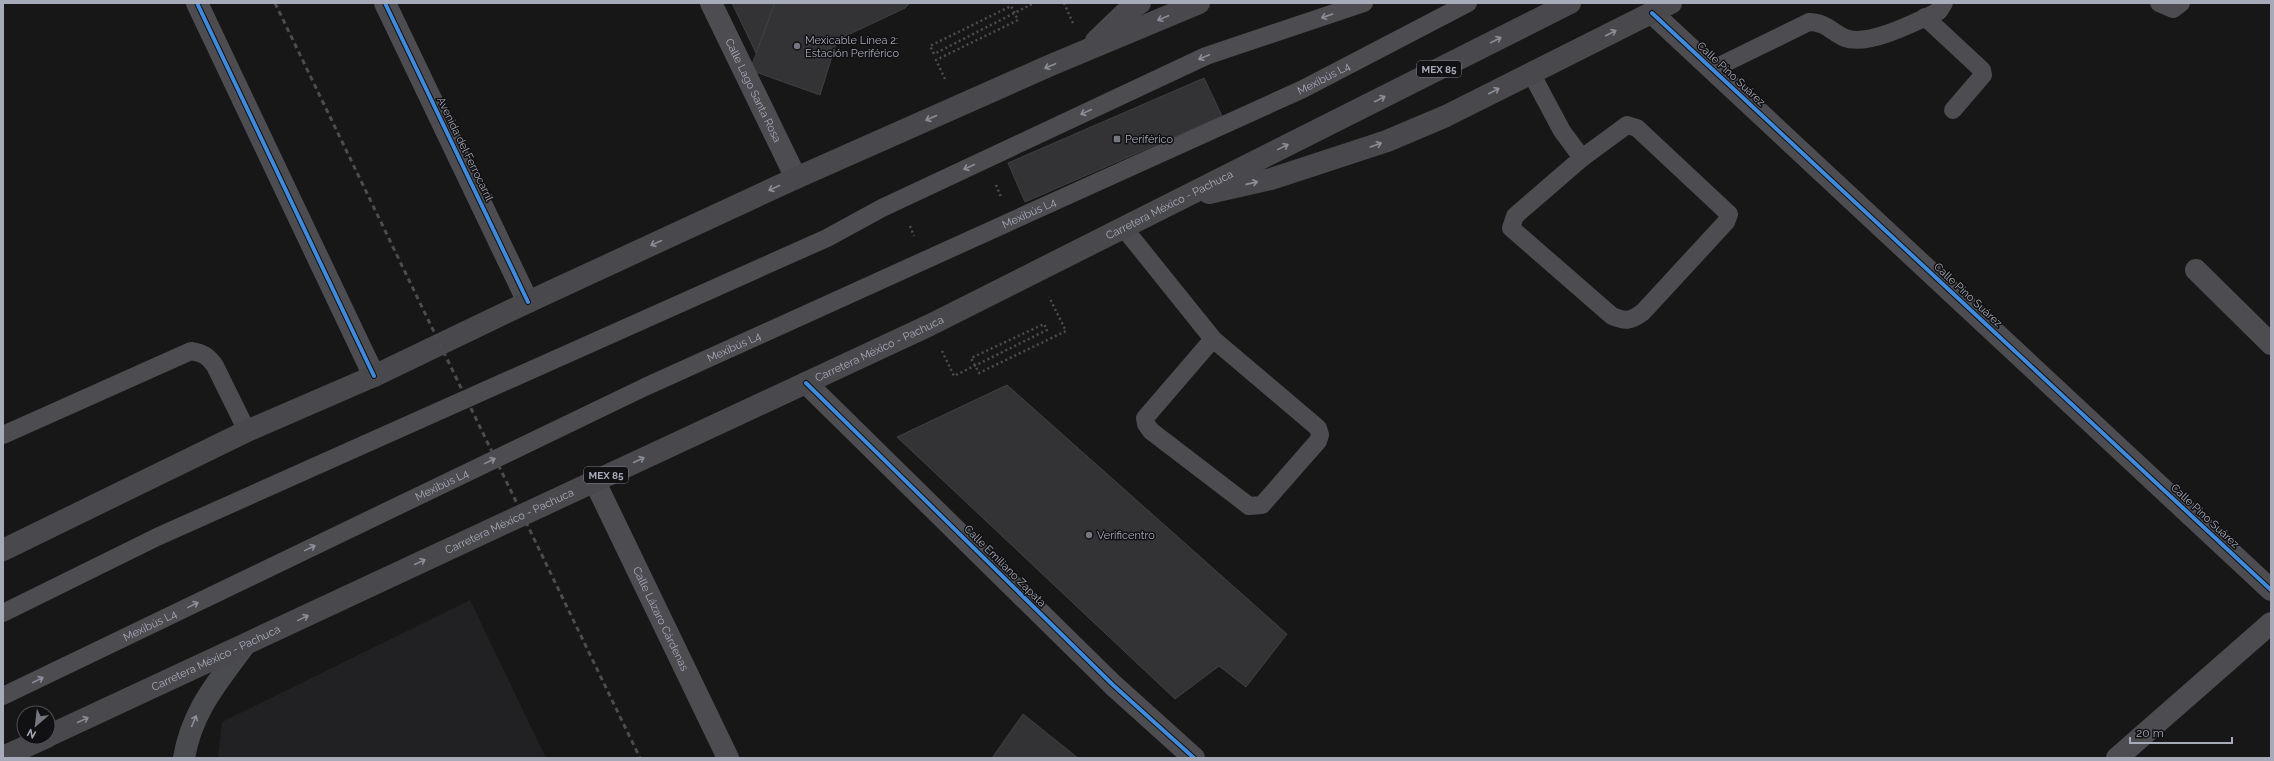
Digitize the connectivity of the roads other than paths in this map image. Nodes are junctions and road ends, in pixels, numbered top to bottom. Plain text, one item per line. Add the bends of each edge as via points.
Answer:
1 (197, 3) edge
2 (385, 3) edge
3 (711, 3) edge
4 (1140, 3) edge
5 (1199, 3) edge
6 (1364, 3) edge
7 (1468, 3) edge
8 (1570, 3) edge
9 (1671, 3) edge
10 (1944, 3) edge
11 (2159, 3) edge
12 (2181, 3) edge
13 (1652, 13) junction
14 (1926, 17) junction
15 (1086, 51) junction
16 (1713, 69) junction
17 (1531, 73) junction
18 (1953, 110) dead end
19 (1582, 158) junction
20 (796, 178) junction
21 (1160, 208) junction
22 (1123, 227) junction
23 (2196, 270) dead end
24 (528, 302) junction
25 (1213, 339) junction
26 (2271, 344) edge
27 (374, 376) junction
28 (806, 384) junction
29 (247, 431) junction
30 (3, 435) edge
31 (594, 480) junction
32 (3, 550) edge
33 (2271, 590) edge
34 (3, 613) edge
35 (2271, 623) edge
36 (244, 646) junction
37 (3, 696) edge
38 (56, 733) edge
39 (29, 745) edge
40 (3, 757) edge
41 (184, 758) edge
42 (728, 758) edge
43 (1194, 758) edge
44 (2117, 758) edge

1 - 27 street
2 - 24 street, Avenida del Ferrocarril
3 - 20 street, Calle Lago Santa Rosa
4 - 15 highway via 1124,14
5 -> 15 highway
6 -> 34 lane via 1206,56 882,208 827,238 157,537
37 -> 7 lane, Mexibús L4 via 645,387 1303,89
21 -> 8 highway, Carretera México - Pachuca / MEX 85
9 - 13 highway
10 - 14 lane via 1939,11
11 - 12 lane via 2173,9
13 - 16 street, Calle Pino Suárez
17 -> 13 highway
14 - 16 lane via 1873,39 1846,38 1824,24 1809,22
14 - 18 lane via 1982,70 1983,75
15 -> 20 highway
16 - 33 street, Calle Pino Suárez
17 - 19 lane via 1562,131
21 -> 17 highway via 1271,179 1387,141 1446,116
19 - 19 lane via 1628,125 1633,125 1729,214 1726,222 1643,312 1631,320 1612,316 1511,228 1515,216
20 -> 24 highway
21 - 22 highway, Carretera México - Pachuca / MEX 85
22 - 25 lane
22 - 28 highway, Carretera México - Pachuca / MEX 85 via 930,325
23 - 26 street
24 - 27 highway
25 - 25 lane via 1318,428 1318,441 1262,505 1250,506 1146,424 1145,418
27 - 29 highway
31 -> 28 highway, Carretera México - Pachuca / MEX 85
28 - 43 street, Calle Emiliano Zapata via 1107,680
29 - 30 lane via 215,366 209,358 191,351
29 - 32 highway
36 -> 31 highway, Carretera México - Pachuca / MEX 85
31 - 42 street, Calle Lázaro Cárdenas
35 - 44 street
38 -> 36 highway, Carretera México - Pachuca / MEX 85
41 -> 36 main road via 187,740 203,703
39 - 40 highway, Carretera México - Pachuca / MEX 85

